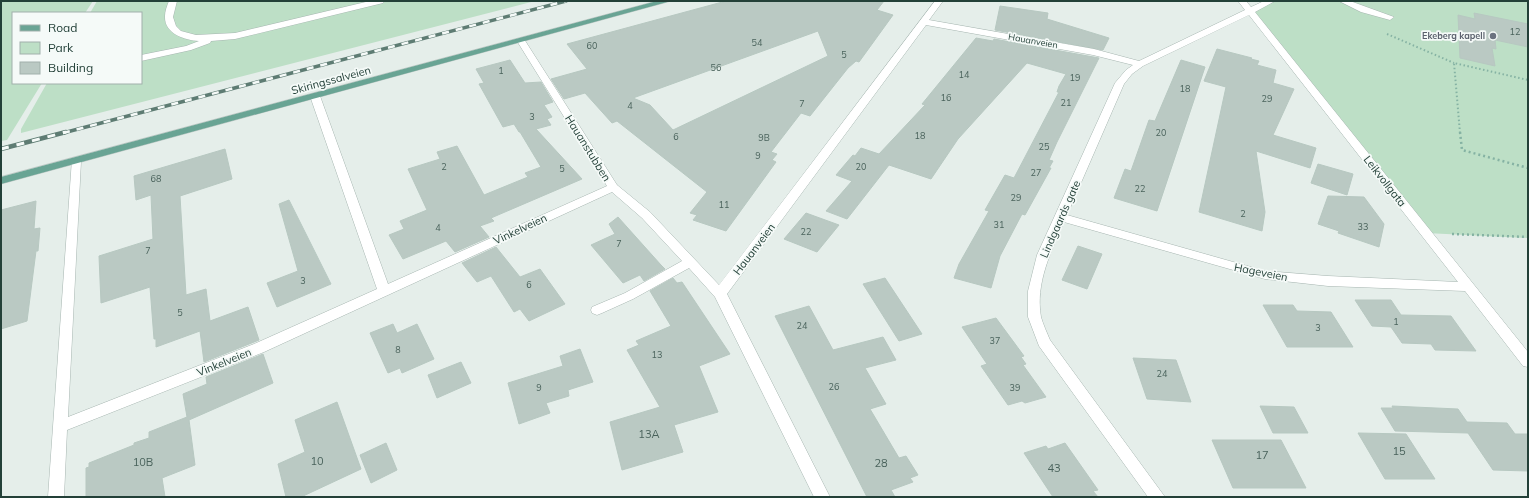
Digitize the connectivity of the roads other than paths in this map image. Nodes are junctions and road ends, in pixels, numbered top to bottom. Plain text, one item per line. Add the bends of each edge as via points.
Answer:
1 (173, 1) edge
2 (380, 1) edge
3 (667, 1) edge
4 (939, 1) edge
5 (1242, 1) edge
6 (1271, 1) edge
7 (1343, 1) edge
8 (1250, 11) junction
9 (1390, 17) dead end
10 (925, 22) junction
11 (213, 38) junction
12 (521, 41) junction
13 (142, 58) edge
14 (1140, 64) junction
15 (315, 96) junction
16 (76, 161) junction
17 (1, 182) edge
18 (613, 187) junction
19 (1060, 217) junction
20 (690, 262) junction
21 (1469, 287) junction
22 (384, 291) junction
23 (720, 294) junction
24 (597, 310) dead end
25 (1528, 362) edge
26 (60, 426) junction
27 (56, 497) edge
28 (822, 497) edge
29 (1157, 497) edge

1 - 11 street via 169,18 172,28 180,34 194,38
2 - 11 street via 235,36
3 - 12 main road, Skiringssalveien
4 - 10 street, Hauanveien
5 - 8 street, Leikvollgata
6 - 8 street, Lindgaards gate
7 - 9 street
8 - 14 street, Lindgaards gate
8 - 21 street, Leikvollgata
10 - 14 street, Hauanveien via 1094,52
10 - 23 street, Hauanveien
11 - 13 street via 188,48
12 - 15 main road, Skiringssalveien
12 - 18 street, Hauanstubben
14 - 19 street, Lindgaards gate via 1120,83
15 - 16 main road, Skiringssalveien
15 - 22 street
16 - 17 main road, Skiringssalveien
16 - 26 street
18 - 20 street, Hauanstubben via 646,215
18 - 22 street, Vinkelveien
19 - 21 street, Hageveien via 1265,275 1328,282
19 - 29 street, Lindgaards gate via 1043,255 1034,291 1036,317 1044,342
20 - 23 street, Hauanstubben
20 - 24 street via 629,296
21 - 25 street, Leikvollgata
22 - 26 street, Vinkelveien via 259,348
23 - 28 street
26 - 27 street

